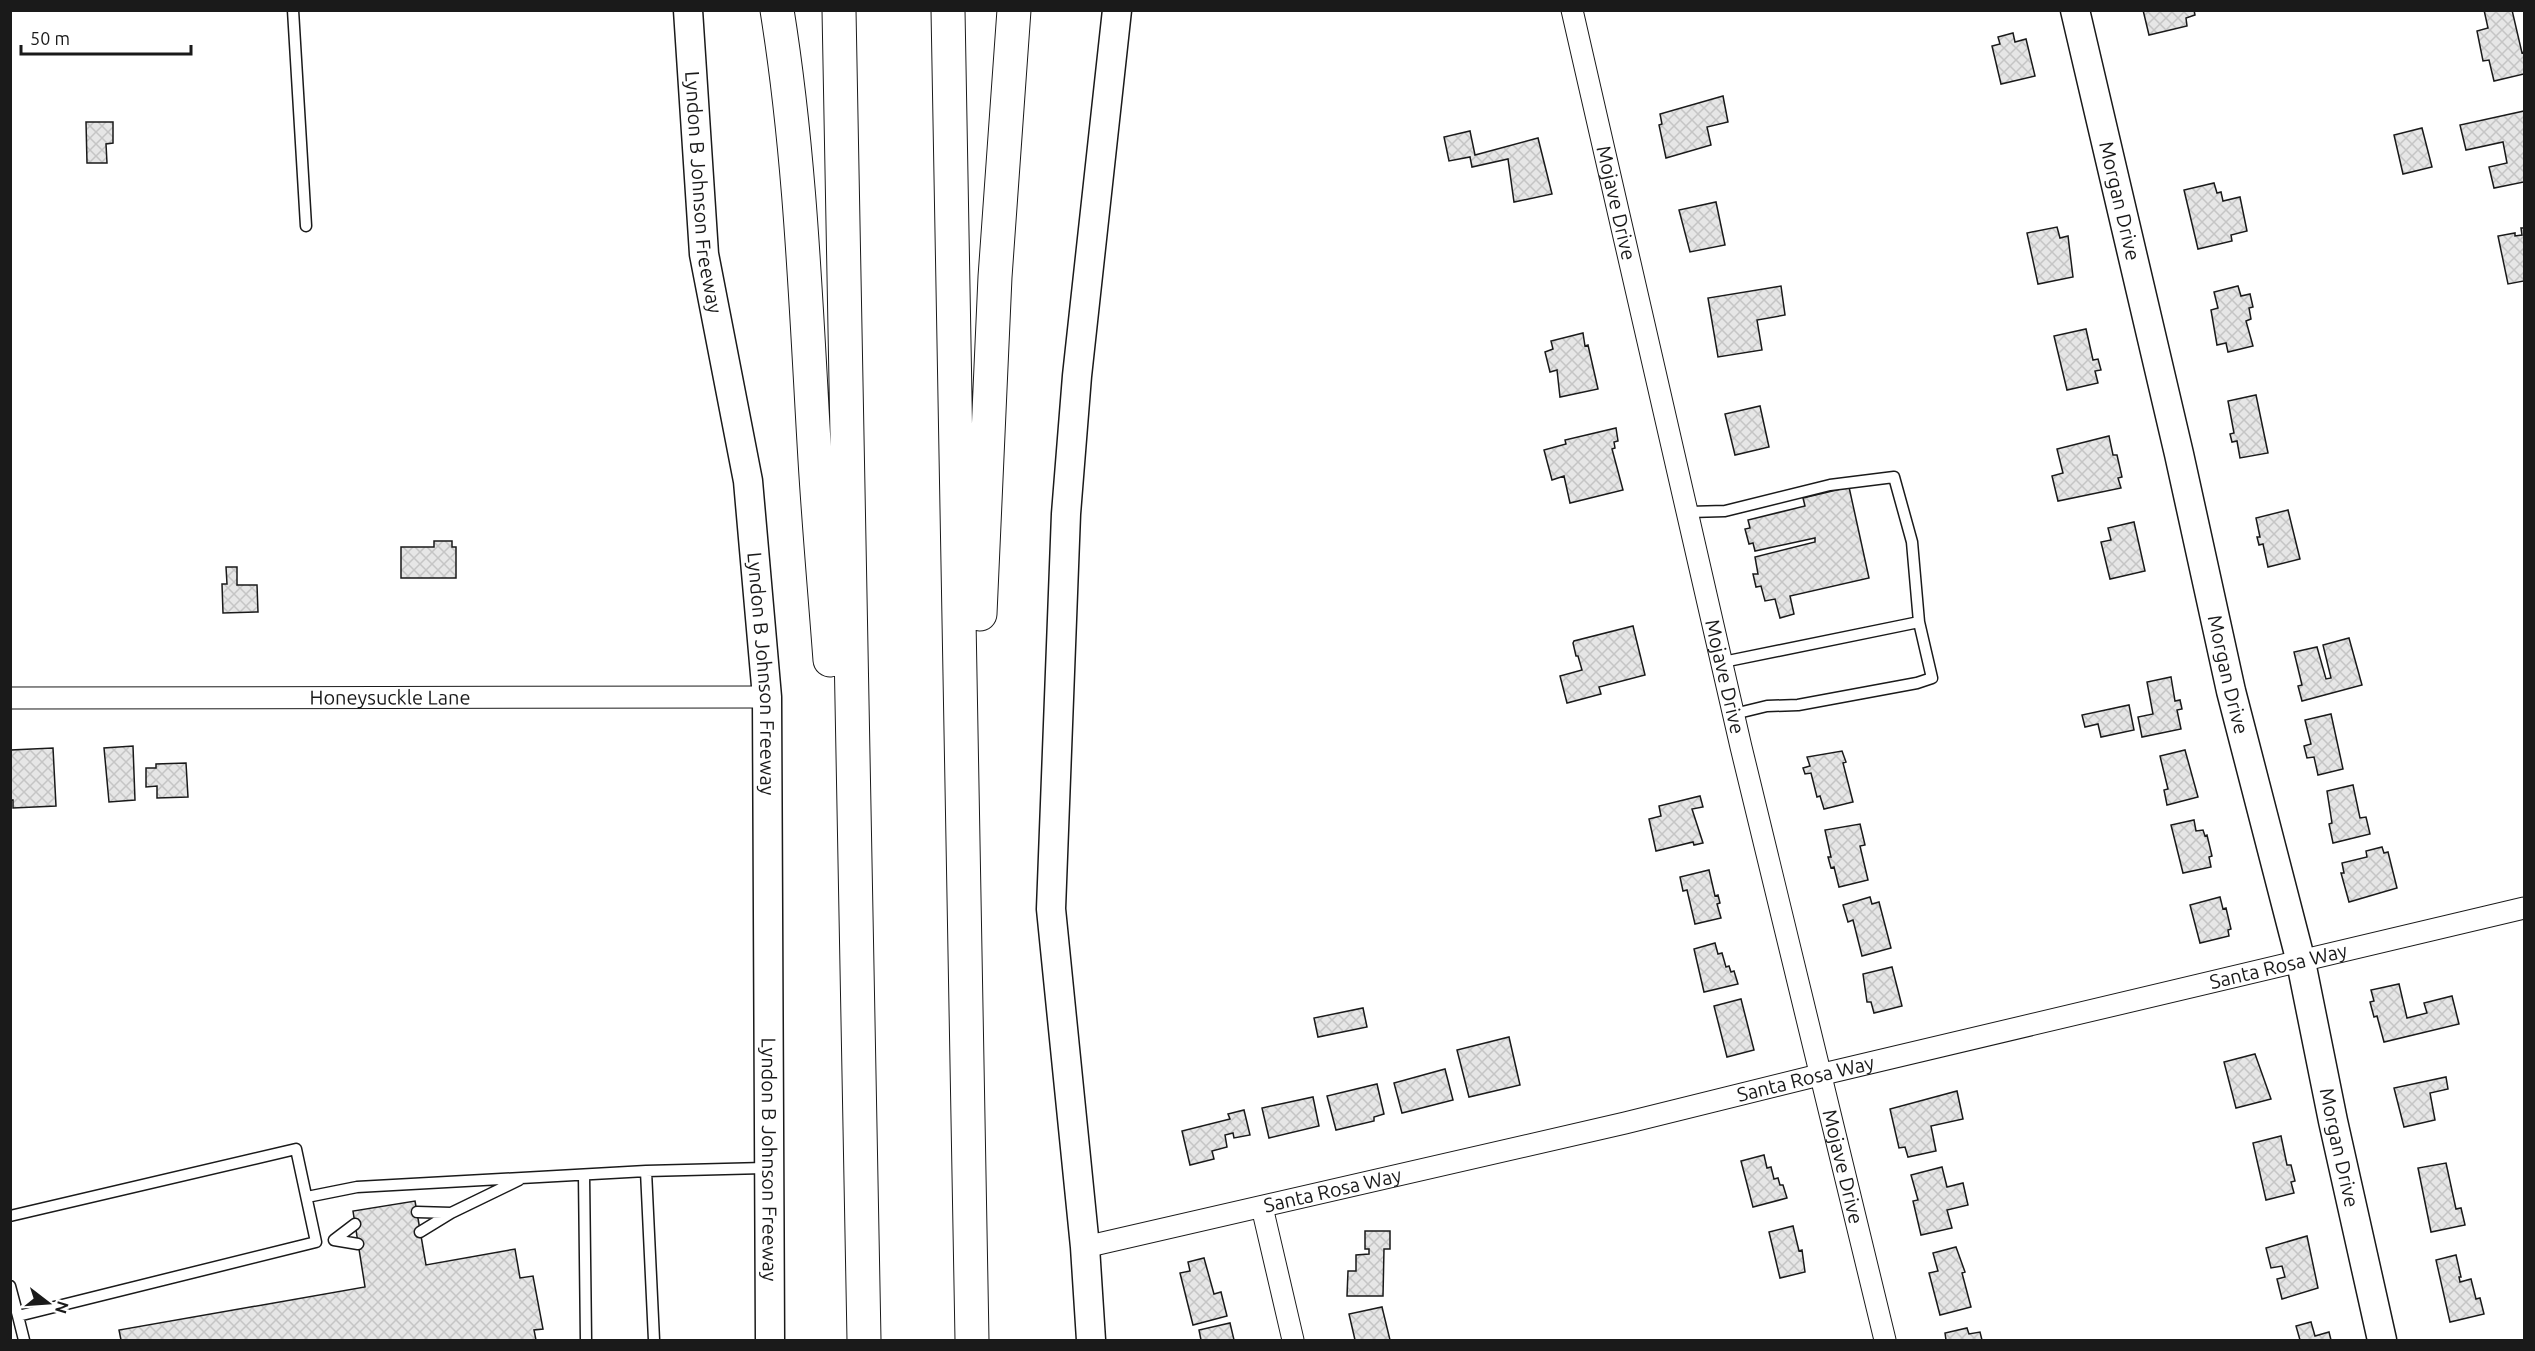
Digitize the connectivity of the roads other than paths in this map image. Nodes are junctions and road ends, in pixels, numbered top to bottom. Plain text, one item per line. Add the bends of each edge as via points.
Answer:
1 (293, 10) edge
2 (688, 10) edge
3 (777, 10) edge
4 (838, 10) edge
5 (948, 10) edge
6 (1014, 10) edge
7 (1117, 10) edge
8 (1572, 10) edge
9 (2075, 10) edge
10 (306, 226) dead end
11 (1689, 512) junction
12 (1919, 622) junction
13 (1723, 662) junction
14 (767, 697) junction
15 (10, 698) edge
16 (1734, 714) junction
17 (2524, 908) edge
18 (2301, 962) junction
19 (858, 1011) junction
20 (966, 1012) junction
21 (1819, 1075) junction
22 (768, 1168) junction
23 (646, 1172) junction
24 (584, 1174) junction
25 (525, 1177) junction
26 (307, 1197) junction
27 (1262, 1208) junction
28 (417, 1212) dead end
29 (451, 1213) junction
30 (10, 1216) edge
31 (355, 1224) dead end
32 (420, 1232) dead end
33 (334, 1240) junction
34 (316, 1242) junction
35 (358, 1244) dead end
36 (1085, 1247) junction
37 (10, 1286) edge
38 (18, 1316) junction
39 (24, 1341) edge
40 (586, 1341) edge
41 (654, 1341) edge
42 (770, 1341) edge
43 (864, 1341) edge
44 (972, 1341) edge
45 (1091, 1341) edge
46 (1293, 1341) edge
47 (1885, 1341) edge
48 (2382, 1341) edge

1 - 10 lane
2 - 14 main road, Lyndon B Johnson Freeway via 704,254 748,481
3 - 19 highway via 801,205 815,462
4 - 19 highway
5 - 20 highway
6 - 20 highway via 984,480
7 - 36 main road via 1066,514 1051,909
8 - 11 street, Mojave Drive
9 - 18 main road, Morgan Drive via 2231,691
11 - 12 lane via 1725,511 1830,485 1894,477 1912,542
11 - 13 street, Mojave Drive
12 - 13 lane
12 - 16 lane via 1932,678
13 - 16 street, Mojave Drive
14 - 15 street, Honeysuckle Lane
14 - 22 main road, Lyndon B Johnson Freeway
16 - 21 street, Mojave Drive
17 - 18 street, Santa Rosa Way
18 - 21 street, Santa Rosa Way
18 - 48 main road, Morgan Drive
19 - 43 highway
20 - 44 highway
21 - 27 street, Santa Rosa Way
21 - 47 street, Mojave Drive
22 - 23 lane
22 - 42 main road, Lyndon B Johnson Freeway
23 - 24 lane
23 - 41 lane
24 - 25 lane
24 - 40 lane
25 - 26 lane via 357,1187
25 - 29 lane
26 - 30 lane via 296,1149
26 - 34 lane
27 - 36 street, Santa Rosa Way
27 - 46 street
28 - 29 lane
29 - 32 lane
31 - 33 lane
33 - 34 lane
33 - 35 lane
34 - 38 lane
36 - 45 main road
37 - 38 lane
38 - 39 lane

